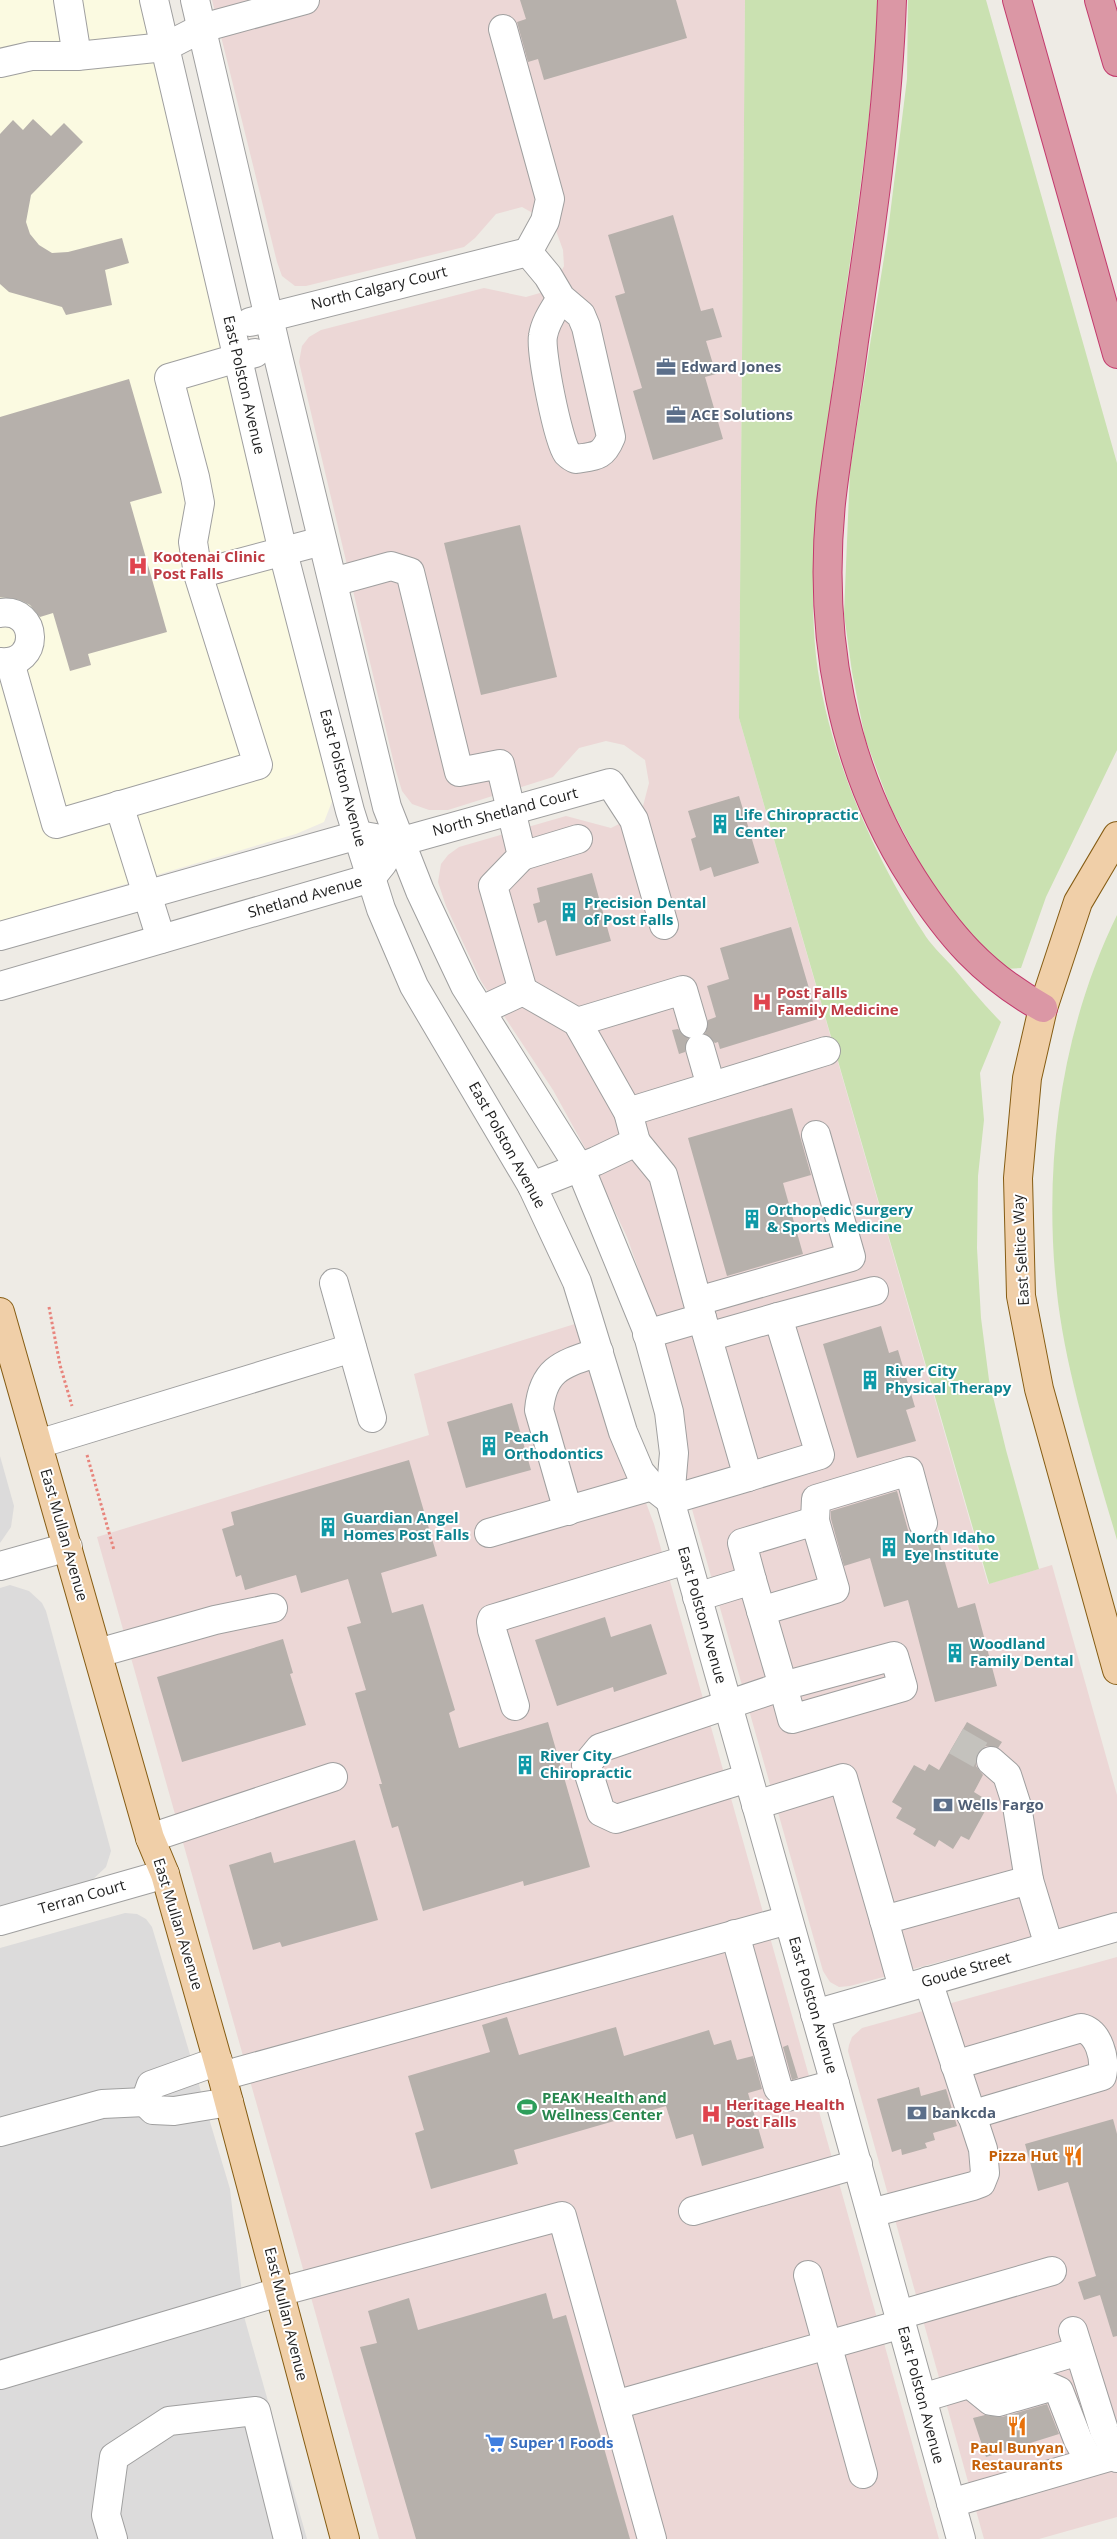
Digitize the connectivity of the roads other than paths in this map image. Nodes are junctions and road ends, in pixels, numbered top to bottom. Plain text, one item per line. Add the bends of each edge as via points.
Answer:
1 (68, 0) edge
2 (154, 0) edge
3 (195, 0) edge
4 (305, 0) edge
5 (892, 0) edge
6 (1017, 0) edge
7 (1099, 0) edge
8 (202, 28) junction
9 (503, 29) dead end
10 (165, 47) junction
11 (77, 56) junction
12 (1117, 62) edge
13 (0, 63) edge
14 (528, 252) junction
15 (561, 298) junction
16 (268, 316) junction
17 (231, 328) junction
18 (276, 348) junction
19 (1117, 354) edge
20 (238, 358) junction
21 (322, 541) junction
22 (283, 552) junction
23 (198, 574) junction
24 (333, 582) junction
25 (0, 613) edge
26 (5, 662) edge
27 (119, 805) junction
28 (510, 812) junction
29 (358, 835) junction
30 (1117, 836) edge
31 (578, 839) dead end
32 (399, 842) junction
33 (522, 856) junction
34 (371, 878) junction
35 (147, 895) junction
36 (664, 925) dead end
37 (0, 936) edge
38 (161, 939) junction
39 (0, 986) edge
40 (523, 991) junction
41 (1043, 1008) junction
42 (482, 1010) junction
43 (577, 1022) junction
44 (826, 1051) dead end
45 (711, 1086) junction
46 (628, 1112) junction
47 (816, 1135) dead end
48 (636, 1142) junction
49 (579, 1168) junction
50 (532, 1186) junction
51 (334, 1283) dead end
52 (874, 1291) dead end
53 (0, 1312) edge
54 (778, 1317) junction
55 (702, 1319) junction
56 (647, 1334) junction
57 (352, 1348) junction
58 (599, 1352) junction
59 (372, 1418) dead end
60 (38, 1444) junction
61 (748, 1477) junction
62 (661, 1493) junction
63 (568, 1511) junction
64 (815, 1521) junction
65 (923, 1523) dead end
66 (489, 1533) dead end
67 (68, 1547) junction
68 (686, 1560) junction
69 (0, 1566) edge
70 (752, 1580) junction
71 (697, 1597) junction
72 (273, 1608) dead end
73 (761, 1611) junction
74 (98, 1653) junction
75 (1117, 1670) edge
76 (727, 1704) junction
77 (515, 1706) dead end
78 (991, 1761) tunnel mouth
79 (334, 1777) dead end
80 (748, 1778) junction
81 (756, 1805) junction
82 (150, 1838) junction
83 (165, 1874) junction
84 (1029, 1880) junction
85 (788, 1920) junction
86 (884, 1920) junction
87 (0, 1921) edge
88 (1117, 1927) edge
89 (735, 1934) junction
90 (1049, 1946) junction
91 (915, 1985) junction
92 (815, 2014) junction
93 (955, 2065) junction
94 (223, 2080) junction
95 (835, 2084) junction
96 (145, 2102) junction
97 (971, 2115) junction
98 (0, 2132) edge
99 (858, 2164) junction
100 (693, 2211) dead end
101 (871, 2213) junction
102 (1052, 2271) dead end
103 (808, 2275) dead end
104 (279, 2292) junction
105 (900, 2320) junction
106 (828, 2345) junction
107 (0, 2375) edge
108 (970, 2384) junction
109 (922, 2398) junction
110 (615, 2405) junction
111 (1117, 2456) edge
112 (1090, 2462) junction
113 (863, 2474) dead end
114 (951, 2503) junction
115 (113, 2539) edge
116 (288, 2539) edge
117 (345, 2539) edge
118 (652, 2539) edge
119 (961, 2539) edge

1 - 11 street
2 - 10 street, East Polston Avenue
3 - 8 street, East Polston Avenue
4 - 8 street
5 - 41 highway via 882,147 831,504 830,624 837,691 853,756 875,812 896,853 936,915 980,965
6 - 19 highway
7 - 12 highway
8 - 10 street
8 - 16 street, East Polston Avenue
9 - 14 street via 550,199 545,221
10 - 11 street
10 - 17 street, East Polston Avenue
11 - 13 street via 31,56
14 - 15 street
14 - 16 street, North Calgary Court
15 - 15 street via 581,316 586,327 611,437 606,449 596,456 576,459 567,453 561,439 542,350 543,334
16 - 17 street, North Calgary Court
16 - 18 street, East Polston Avenue
17 - 20 street, East Polston Avenue
18 - 20 street
18 - 21 street, East Polston Avenue
20 - 22 street, East Polston Avenue
20 - 23 street via 169,378 200,503 192,542
21 - 22 street
21 - 24 street, East Polston Avenue
22 - 23 street
22 - 29 street, East Polston Avenue
23 - 27 street via 258,765
24 - 28 street via 391,566 410,572 459,772 500,764
24 - 32 street, East Polston Avenue via 387,807
25 - 26 street via 21,618 30,631 24,654
26 - 27 street via 56,824
27 - 35 street
28 - 32 street, North Shetland Court
28 - 33 street
28 - 36 street, North Shetland Court via 610,783 634,820
29 - 32 street
29 - 34 street, East Polston Avenue
29 - 35 street
30 - 41 main road, East Seltice Way via 1078,902
31 - 33 street
32 - 34 street, Shetland Avenue
32 - 42 street, East Polston Avenue via 465,986
33 - 40 street via 493,886
34 - 38 street, Shetland Avenue
34 - 50 street, East Polston Avenue via 414,986
35 - 37 street
35 - 38 street
38 - 39 street, Shetland Avenue
40 - 42 street
40 - 43 street
41 - 75 main road, East Seltice Way via 1027,1078 1018,1178 1022,1296 1039,1389
42 - 49 street, East Polston Avenue
43 - 45 street via 683,990
43 - 46 street
44 - 45 street
45 - 46 street
46 - 48 street
47 - 55 street via 851,1256
48 - 49 street
48 - 55 street via 663,1174
49 - 50 street
49 - 56 street, East Polston Avenue
50 - 58 street, East Polston Avenue via 577,1282
51 - 57 street
52 - 54 street
53 - 60 main road, East Mullan Avenue
54 - 55 street
54 - 61 street via 820,1455
55 - 56 street
55 - 61 street
56 - 62 street, East Polston Avenue via 668,1412 674,1453
57 - 59 street
57 - 60 street
58 - 62 street, East Polston Avenue via 623,1432 640,1472
58 - 63 street via 564,1364 553,1372 540,1397 539,1410
60 - 67 main road, East Mullan Avenue
61 - 62 street
62 - 63 street
62 - 68 street, East Polston Avenue
63 - 66 street
64 - 65 street via 816,1499 909,1471
64 - 70 street via 742,1543
64 - 73 street via 835,1589
67 - 69 street
67 - 74 main road, East Mullan Avenue
68 - 71 street, East Polston Avenue
68 - 77 street via 492,1619 492,1630
70 - 71 street
70 - 73 street
71 - 76 street, East Polston Avenue
72 - 74 street via 216,1620
73 - 76 street via 783,1686
74 - 82 main road, East Mullan Avenue
76 - 80 street, East Polston Avenue
76 - 80 street via 600,1748 586,1765 601,1812 616,1819
78 - 84 street via 1007,1775 1017,1806
79 - 82 street
80 - 81 street, East Polston Avenue
81 - 85 street, East Polston Avenue
81 - 86 street via 843,1778
82 - 83 main road, East Mullan Avenue
83 - 87 street, Terran Court
83 - 94 main road, East Mullan Avenue
84 - 86 street
84 - 90 street
85 - 89 street
85 - 92 street, East Polston Avenue
86 - 91 street
88 - 90 street, Goude Street
89 - 94 street
89 - 95 street via 778,2088 787,2097
90 - 91 street, Goude Street
91 - 92 street, Goude Street
91 - 93 street
92 - 95 street, East Polston Avenue
93 - 97 street
93 - 97 street via 1081,2028 1090,2030 1098,2044 1105,2066 1102,2076
94 - 96 street via 151,2085
94 - 96 street via 174,2111 153,2110
94 - 104 main road, East Mullan Avenue
95 - 99 street, East Polston Avenue
96 - 98 street via 102,2104
97 - 101 street via 983,2149 985,2173 981,2183
99 - 100 street
99 - 101 street, East Polston Avenue
101 - 105 street, East Polston Avenue
102 - 105 street
103 - 106 street
104 - 107 street
104 - 110 street via 562,2216
104 - 117 main road, East Mullan Avenue
105 - 106 street
105 - 109 street, East Polston Avenue
106 - 110 street
106 - 113 street
108 - 109 street
108 - 111 street via 1076,2341 1104,2430
108 - 112 street via 991,2401 998,2402 1050,2387 1059,2391
109 - 114 street, East Polston Avenue
110 - 118 street
111 - 112 street
112 - 114 street
114 - 119 street, East Polston Avenue
115 - 116 street via 106,2515 114,2456 168,2421 256,2411

